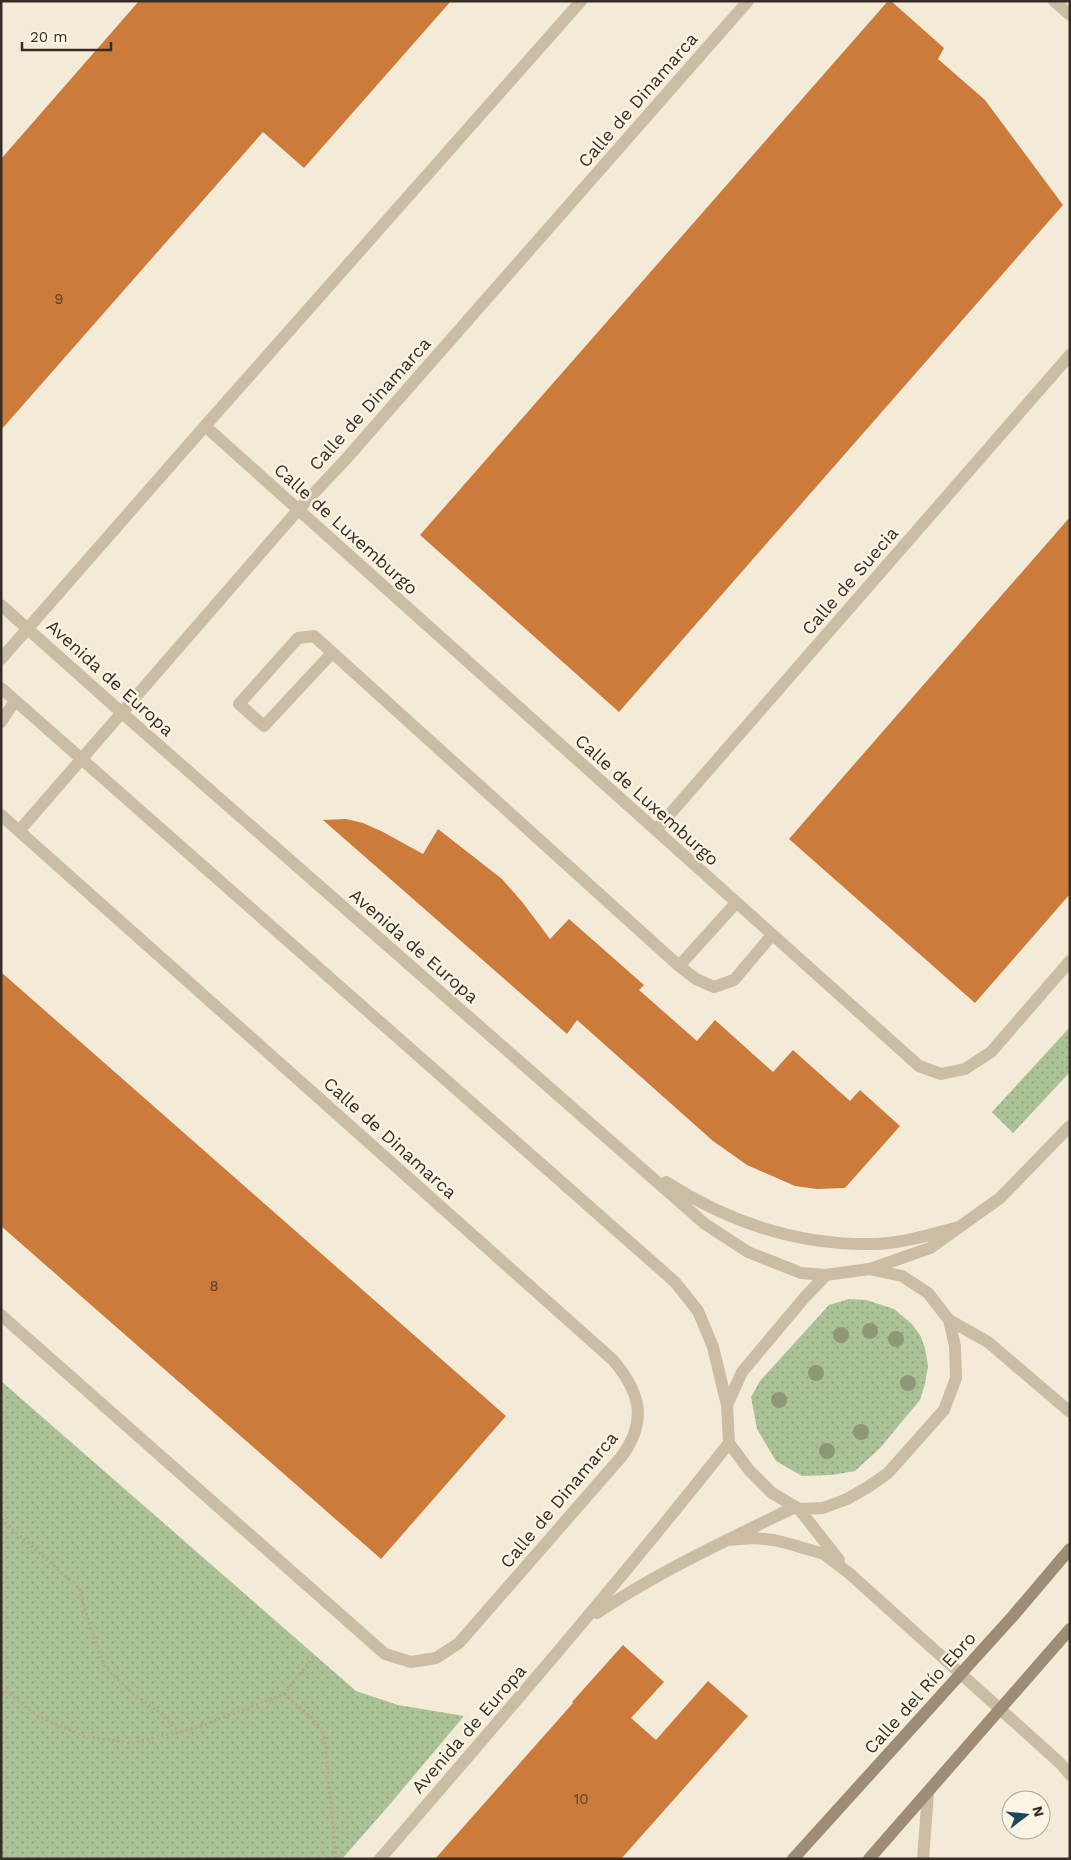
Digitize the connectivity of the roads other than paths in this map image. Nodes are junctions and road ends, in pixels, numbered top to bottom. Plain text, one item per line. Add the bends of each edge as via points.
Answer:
1 (581, 1) edge
2 (748, 1) edge
3 (1054, 1) edge
4 (1070, 15) edge
5 (1070, 355) edge
6 (204, 426) junction
7 (298, 510) junction
8 (1, 605) edge
9 (27, 628) junction
10 (332, 653) junction
11 (1, 659) edge
12 (1, 688) edge
13 (15, 701) junction
14 (121, 712) junction
15 (1, 722) edge
16 (83, 759) junction
17 (1, 815) edge
18 (656, 830) junction
19 (19, 832) junction
20 (736, 903) junction
21 (772, 935) junction
22 (1070, 961) edge
23 (679, 966) junction
24 (1070, 1126) edge
25 (628, 1158) junction
26 (959, 1227) junction
27 (869, 1270) junction
28 (826, 1275) junction
29 (1, 1315) edge
30 (949, 1320) junction
31 (727, 1405) junction
32 (1070, 1412) edge
33 (729, 1442) junction
34 (796, 1508) junction
35 (727, 1540) junction
36 (1070, 1549) edge
37 (850, 1574) junction
38 (585, 1622) junction
39 (1070, 1631) edge
40 (1070, 1776) edge
41 (928, 1793) junction
42 (380, 1859) edge
43 (793, 1859) edge
44 (869, 1859) edge
45 (923, 1859) edge

1 - 6 street
2 - 7 street, Calle de Dinamarca
3 - 4 street
5 - 18 street, Calle de Suecia
6 - 7 street, Calle de Luxemburgo
6 - 9 street
7 - 14 street, Calle de Dinamarca
7 - 18 street, Calle de Luxemburgo
8 - 9 street, Avenida de Europa
9 - 11 street
9 - 14 street, Avenida de Europa
10 - 10 street via 314,636 298,638 239,704 264,726
10 - 23 street
12 - 13 street
13 - 15 street
13 - 16 street
14 - 16 street, Calle de Dinamarca
14 - 25 street, Avenida de Europa
16 - 19 street, Calle de Dinamarca
16 - 31 street via 675,1282 698,1312 713,1347
17 - 19 street, Calle de Dinamarca
18 - 20 street, Calle de Luxemburgo
19 - 29 street, Calle de Dinamarca via 612,1360 634,1393 637,1426 622,1456 459,1643 436,1658 411,1662 385,1654
20 - 21 street, Calle de Luxemburgo
20 - 23 street
21 - 22 street, Calle de Luxemburgo via 918,1066 942,1074 965,1069 991,1052
21 - 23 street via 734,980 714,987
24 - 26 street via 1000,1198
25 - 26 street via 695,1201 746,1224 819,1242 878,1244 920,1238
25 - 28 street, Avenida de Europa via 705,1224 748,1252 801,1273
26 - 27 street via 930,1248
27 - 28 street, Avenida de Europa
27 - 30 street via 902,1276 928,1293
28 - 31 street via 742,1372
30 - 32 street via 988,1342
30 - 34 street via 955,1346 956,1378 944,1410 888,1473 868,1487 824,1508
31 - 33 street
33 - 34 street via 748,1470 772,1493
33 - 38 street, Avenida de Europa
34 - 35 street, Avenida de Europa
34 - 37 street
35 - 37 street via 755,1538 790,1544 824,1554
35 - 38 street, Avenida de Europa via 634,1588
36 - 43 main road, Calle del Río Ebro via 1014,1616
37 - 40 street via 1060,1763
38 - 42 street, Avenida de Europa
39 - 41 main road
41 - 44 main road
41 - 45 street

